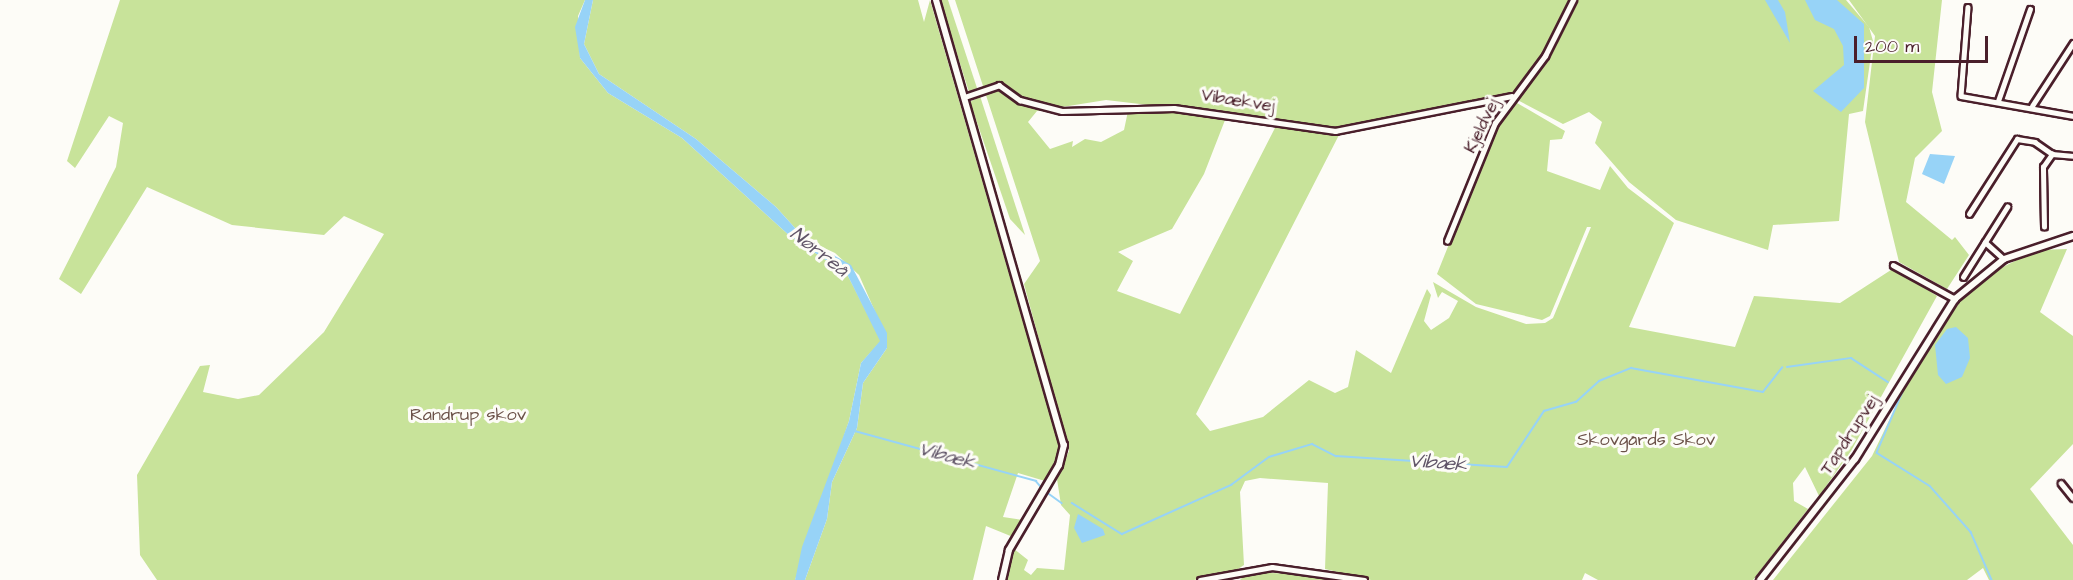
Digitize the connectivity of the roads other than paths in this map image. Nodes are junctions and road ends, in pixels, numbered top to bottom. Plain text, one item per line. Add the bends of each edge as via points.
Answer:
1 (936, 0) edge
2 (1574, 0) edge
3 (1968, 7) dead end
4 (2030, 9) dead end
5 (2073, 43) edge
6 (1512, 96) junction
7 (965, 97) junction
8 (1998, 101) junction
9 (2032, 106) junction
10 (2073, 116) edge
11 (2052, 154) junction
12 (2073, 156) edge
13 (2007, 207) dead end
14 (1969, 214) dead end
15 (2044, 226) dead end
16 (2073, 236) edge
17 (1447, 241) dead end
18 (1985, 242) junction
19 (2004, 259) junction
20 (1893, 265) dead end
21 (1963, 277) dead end
22 (1955, 299) junction
23 (2061, 483) dead end
24 (2072, 496) edge
25 (1002, 580) edge
26 (1200, 580) edge
27 (1364, 580) edge
28 (1760, 580) edge

1 - 7 street
2 - 6 street, Kjeldvej via 1545,56
3 - 8 street via 1961,96
4 - 8 street
5 - 9 street
6 - 7 street, Vibækvej via 1335,131 1174,108 1062,111 1020,100 999,85
6 - 17 street, Kjeldvej via 1495,123
7 - 25 street via 1064,445 1059,465 1009,550
8 - 9 street
9 - 10 street
11 - 12 street
11 - 14 street via 2035,142 2017,139
11 - 15 street via 2042,172
13 - 18 street
16 - 19 street, Tapdrupvej
18 - 19 street
18 - 21 street
19 - 22 street, Tapdrupvej
20 - 22 street
22 - 28 street, Tapdrupvej via 1854,459
23 - 24 street
26 - 27 street via 1272,567

